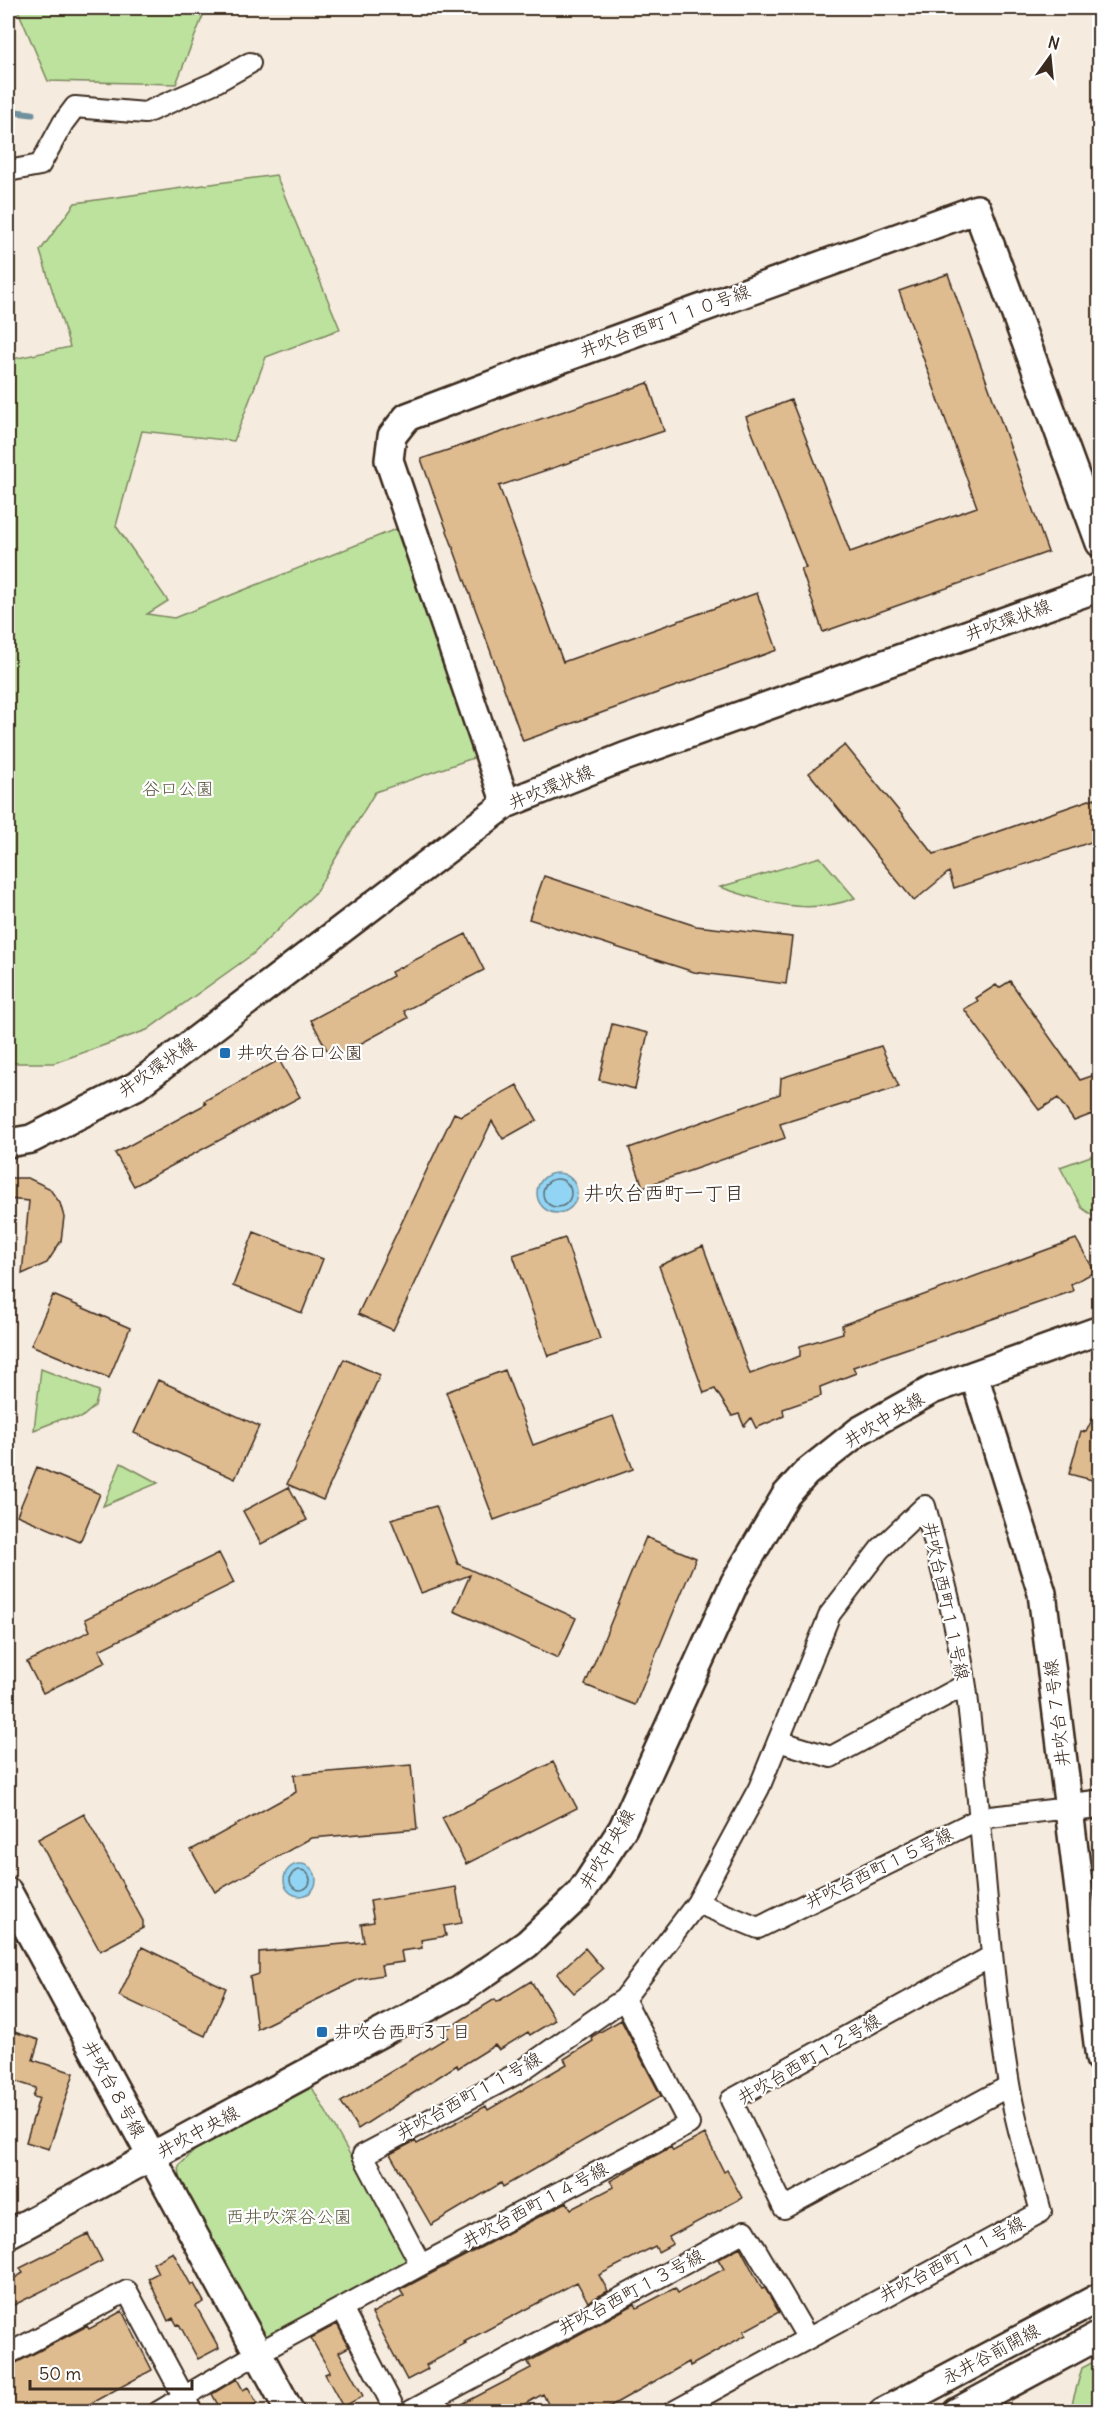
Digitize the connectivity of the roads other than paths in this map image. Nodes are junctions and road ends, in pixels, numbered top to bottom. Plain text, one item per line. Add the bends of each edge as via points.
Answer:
1 (250, 63) dead end
2 (8, 171) edge
3 (1100, 543) edge
4 (1100, 587) edge
5 (506, 804) junction
6 (8, 1143) edge
7 (1100, 1330) edge
8 (974, 1375) junction
9 (965, 1685) junction
10 (778, 1741) junction
11 (1100, 1804) edge
12 (1069, 1808) junction
13 (981, 1818) junction
14 (8, 1892) edge
15 (697, 1903) junction
16 (992, 1956) junction
17 (624, 1999) junction
18 (1100, 2059) edge
19 (1009, 2086) junction
20 (152, 2157) junction
21 (8, 2234) edge
22 (421, 2265) junction
23 (1100, 2297) edge
24 (342, 2308) junction
25 (1100, 2335) edge
26 (807, 2337) junction
27 (258, 2353) junction
28 (8, 2354) edge
29 (188, 2404) edge
30 (158, 2412) edge
31 (290, 2412) edge
32 (396, 2412) edge
33 (409, 2412) edge
34 (673, 2412) edge
35 (883, 2412) edge
36 (957, 2412) edge

1 - 2 street via 146,113 75,107 40,165
3 - 5 street, 井吹台西町１１０号線 via 977,209 407,417 392,436 389,460
4 - 5 street, 井吹環状線 via 624,757
5 - 6 street, 井吹環状線 via 136,1086 31,1139
7 - 8 street, 井吹中央線
8 - 12 street, 井吹台７号線 via 1042,1593
8 - 20 street, 井吹中央線 via 932,1390 859,1431 786,1494 735,1582 623,1828 579,1895 527,1944 460,1990
9 - 10 street via 831,1757
9 - 10 street, 井吹台西町１１号線 via 949,1597 925,1506 880,1550 830,1614
9 - 13 street, 井吹台西町１１号線
10 - 15 street, 井吹台西町１１号線 via 759,1788
11 - 12 street
12 - 13 street, 井吹台西町１５号線
12 - 18 street, 井吹台７号線
13 - 15 street, 井吹台西町１５号線 via 758,1928
13 - 16 street, 井吹台西町１１号線
14 - 20 street, 井吹台８号線
15 - 17 street, 井吹台西町１１号線
16 - 19 street, 井吹台西町１１号線
16 - 19 street, 井吹台西町１２号線 via 731,2100 784,2208
17 - 22 street, 井吹台西町１１号線 via 518,2073 363,2155
17 - 22 street, 井吹台西町１４号線 via 689,2124
19 - 26 street, 井吹台西町１１号線 via 1041,2212
20 - 21 street, 井吹中央線
20 - 27 street, 井吹台８号線
22 - 24 street, 井吹台西町１４号線
23 - 35 street, 永井谷前開線
24 - 27 street, 井吹台西町１４号線
24 - 32 street
25 - 36 street, 永井谷前開線
26 - 33 street, 井吹台西町１３号線 via 745,2231
26 - 34 street, 井吹台西町１１号線
27 - 29 street, 井吹台西町１４号線
27 - 31 street, 井吹台８号線
28 - 29 street via 127,2291
29 - 30 street, 井吹台西町１４号線

